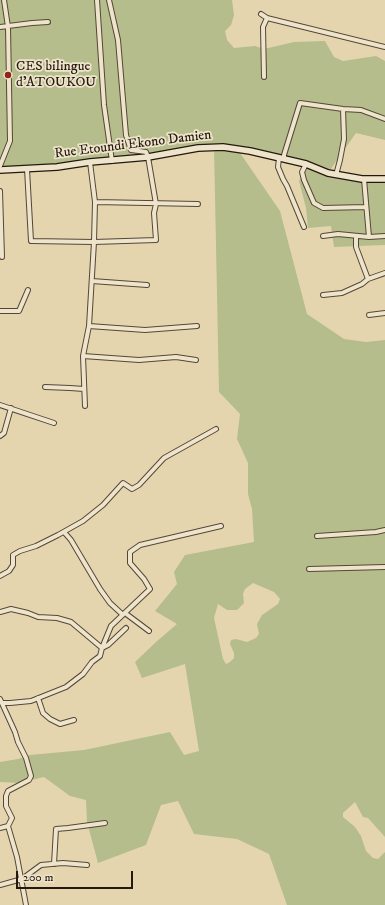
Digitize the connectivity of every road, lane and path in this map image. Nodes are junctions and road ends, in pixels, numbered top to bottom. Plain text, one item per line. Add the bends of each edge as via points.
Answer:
1 (4, 0) edge
2 (96, 0) edge
3 (109, 0) edge
4 (261, 14) dead end
5 (267, 18) junction
6 (48, 22) dead end
7 (0, 27) edge
8 (8, 27) junction
9 (385, 47) edge
10 (264, 77) dead end
11 (343, 109) junction
12 (385, 119) edge
13 (148, 157) junction
14 (281, 159) junction
15 (112, 161) junction
16 (90, 162) junction
17 (306, 164) junction
18 (0, 166) edge
19 (27, 169) junction
20 (0, 170) edge
21 (336, 175) junction
22 (364, 179) junction
23 (385, 179) edge
24 (0, 191) edge
25 (95, 202) junction
26 (156, 204) junction
27 (198, 204) dead end
28 (366, 207) junction
29 (304, 227) dead end
30 (323, 236) dead end
31 (356, 236) junction
32 (385, 236) edge
33 (369, 237) junction
34 (94, 242) junction
35 (2, 257) dead end
36 (385, 273) edge
37 (368, 279) junction
38 (92, 281) junction
39 (147, 285) dead end
40 (28, 290) dead end
41 (323, 294) dead end
42 (0, 310) edge
43 (385, 313) edge
44 (370, 315) dead end
45 (89, 326) junction
46 (197, 326) dead end
47 (83, 356) junction
48 (196, 360) dead end
49 (45, 388) dead end
50 (84, 389) junction
51 (0, 405) edge
52 (85, 406) dead end
53 (11, 408) junction
54 (54, 423) dead end
55 (216, 429) dead end
56 (0, 436) edge
57 (221, 526) dead end
58 (385, 530) edge
59 (64, 532) junction
60 (317, 536) dead end
61 (385, 567) edge
62 (309, 569) dead end
63 (0, 576) edge
64 (0, 612) edge
65 (124, 614) junction
66 (126, 628) dead end
67 (149, 631) dead end
68 (102, 648) junction
69 (38, 698) junction
70 (1, 701) edge
71 (10, 703) junction
72 (6, 712) junction
73 (74, 720) dead end
74 (105, 823) dead end
75 (8, 826) junction
76 (0, 828) edge
77 (54, 864) junction
78 (87, 865) dead end
79 (22, 879) junction
80 (0, 885) edge
81 (26, 905) edge

1 - 8 street
2 - 15 street via 104,105
3 - 13 street via 118,40 126,135 131,150 146,152
4 - 5 street
5 - 9 street
5 - 10 street via 263,27
6 - 8 street
7 - 8 street
8 - 18 street via 10,141
11 - 12 street via 361,110
11 - 14 street via 300,103
11 - 21 street via 344,139
13 - 14 street, Rue Etoundi Ekono Damien via 214,147 250,151
13 - 15 street, Rue Etoundi Ekono Damien
13 - 26 street
14 - 17 street, Rue Etoundi Ekono Damien
14 - 29 street via 278,167 280,173
15 - 16 street, Rue Etoundi Ekono Damien
16 - 19 street, Rue Etoundi Ekono Damien
16 - 25 street
17 - 21 street, Rue Etoundi Ekono Damien
17 - 28 street via 302,172 314,203 323,208
19 - 20 street, Rue Etoundi Ekono Damien
19 - 34 street via 31,241
21 - 22 street, Rue Etoundi Ekono Damien
22 - 23 street, Rue Etoundi Ekono Damien
22 - 28 street
24 - 35 street
25 - 26 street
25 - 34 street
26 - 27 street
26 - 34 street via 156,240
28 - 33 street
30 - 31 street
31 - 33 street
31 - 37 street via 356,247
32 - 33 street
34 - 38 street
36 - 37 street
37 - 41 street via 342,293
38 - 39 street
38 - 45 street
40 - 42 street via 20,311
43 - 44 street
45 - 46 street via 145,330
45 - 47 street
47 - 48 street via 139,360
47 - 50 street
49 - 50 street
50 - 52 street
51 - 53 street
53 - 54 street
53 - 56 street via 4,433
55 - 59 street via 164,458 139,485 132,489 123,483 103,505
57 - 65 street via 140,545 130,552 130,563 150,588
58 - 60 street
59 - 63 street via 36,546 20,550 13,555 13,566
59 - 65 street via 110,603
61 - 62 street
64 - 68 street via 11,609 38,618 57,618 71,622
65 - 67 street
65 - 68 street via 111,626
66 - 68 street
68 - 69 street via 100,656 77,679 66,687
69 - 71 street
69 - 73 street via 43,713 50,719 60,724
70 - 71 street
70 - 72 street
71 - 72 street
72 - 75 street via 31,776 29,780 8,791 6,806 12,818
74 - 77 street via 56,828
75 - 76 street
75 - 79 street
77 - 78 street
77 - 79 street via 41,865
79 - 80 street
79 - 81 street

